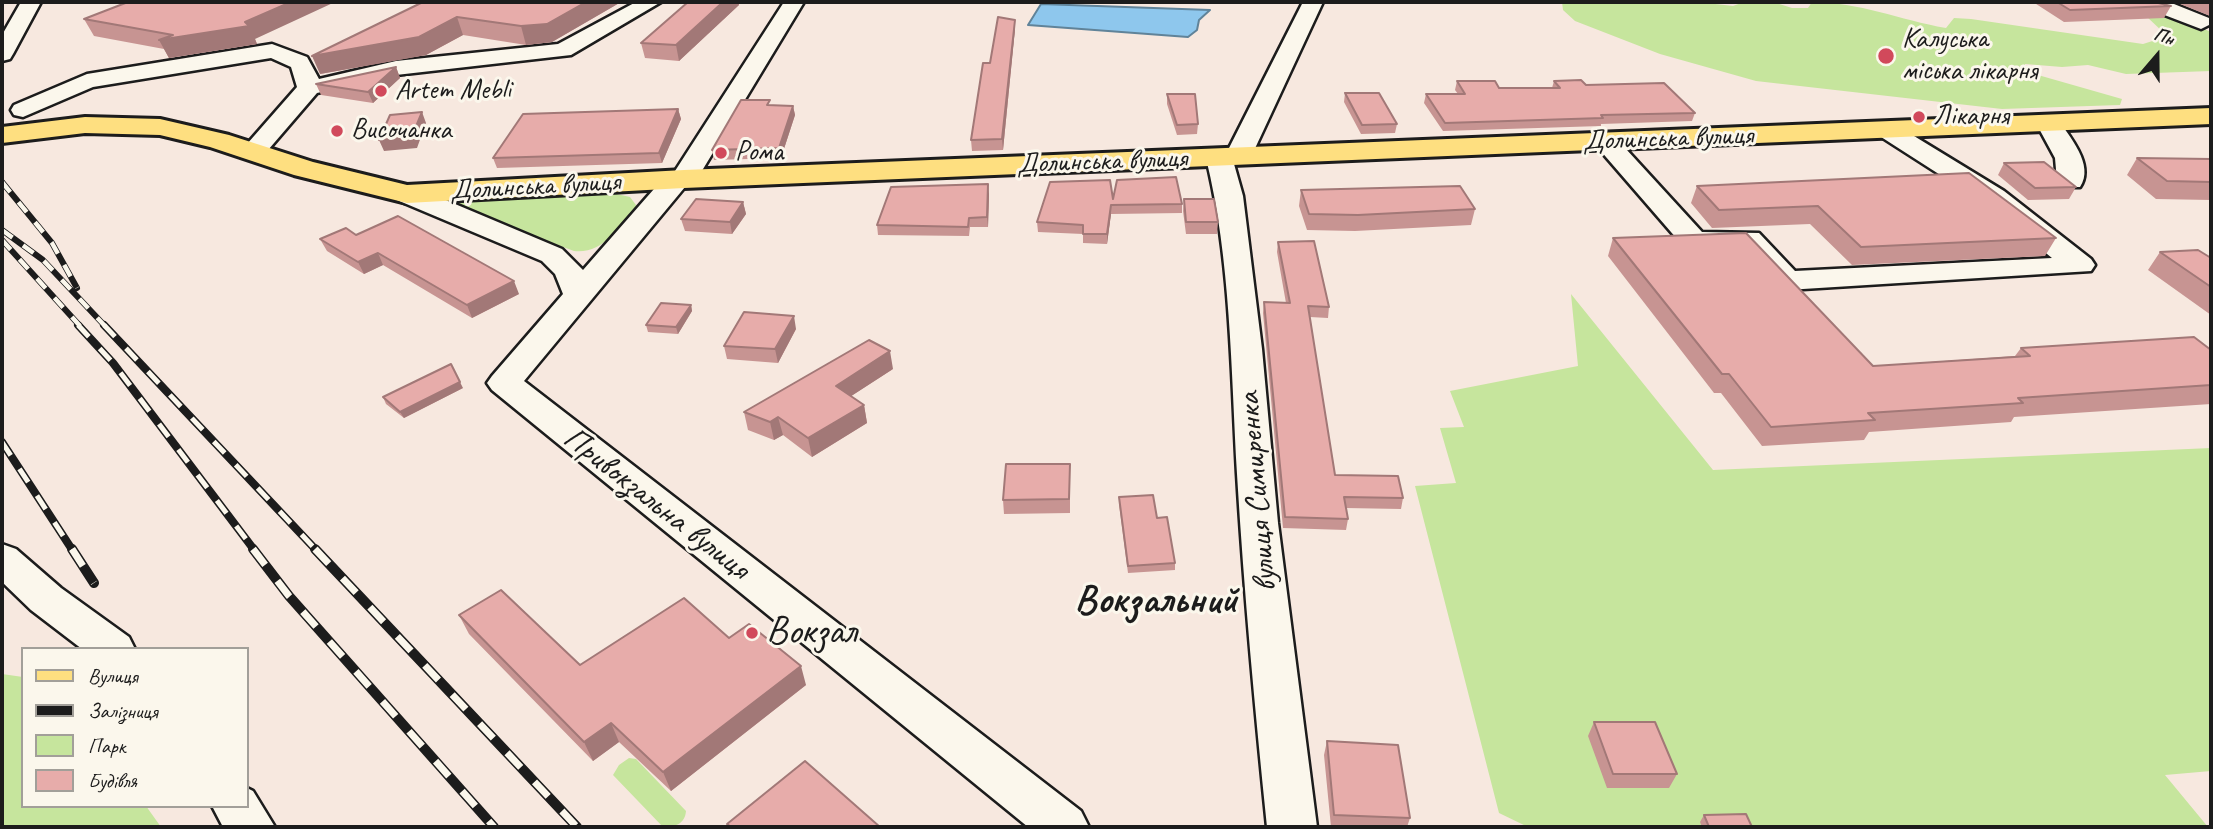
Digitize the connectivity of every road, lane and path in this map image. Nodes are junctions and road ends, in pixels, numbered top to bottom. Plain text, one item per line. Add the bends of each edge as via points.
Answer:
1 (31, 2) edge
2 (651, 2) edge
3 (794, 2) edge
4 (1313, 2) edge
5 (2136, 2) edge
6 (2201, 23) dead end
7 (2, 54) edge
8 (311, 74) junction
9 (12, 107) edge
10 (2211, 116) edge
11 (2048, 123) junction
12 (44, 130) junction
13 (1887, 130) junction
14 (2, 135) edge
15 (1605, 142) junction
16 (253, 152) junction
17 (1228, 157) junction
18 (680, 179) junction
19 (2070, 181) edge
20 (407, 194) junction
21 (579, 295) junction
22 (2, 559) edge
23 (111, 647) edge
24 (237, 808) edge
25 (250, 827) edge
26 (1064, 827) edge
27 (1292, 827) edge

1 - 7 street
2 - 8 street via 563,50
3 - 18 street, Привокзальна вулиця
4 - 17 street
5 - 6 street via 2159,5
8 - 9 street via 299,60 272,51 87,82
8 - 16 street
9 - 12 street via 38,119
10 - 11 main road, Долинська вулиця
11 - 13 main road, Долинська вулиця
11 - 19 street via 2067,156
12 - 14 main road, Долинська вулиця
12 - 16 main road, Долинська вулиця via 127,124 160,127
13 - 15 main road, Долинська вулиця
13 - 15 street via 1994,197 2080,265 1787,281 1749,239 1694,241
15 - 17 main road, Долинська вулиця
16 - 20 main road, Долинська вулиця
17 - 18 main road, Долинська вулиця
17 - 27 street, вулиця Симиренка via 1259,523
18 - 20 main road, Долинська вулиця
18 - 21 street, Привокзальна вулиця
20 - 21 street via 552,255 568,270
21 - 26 street, Привокзальна вулиця via 504,383
22 - 23 street via 46,599
24 - 25 street

